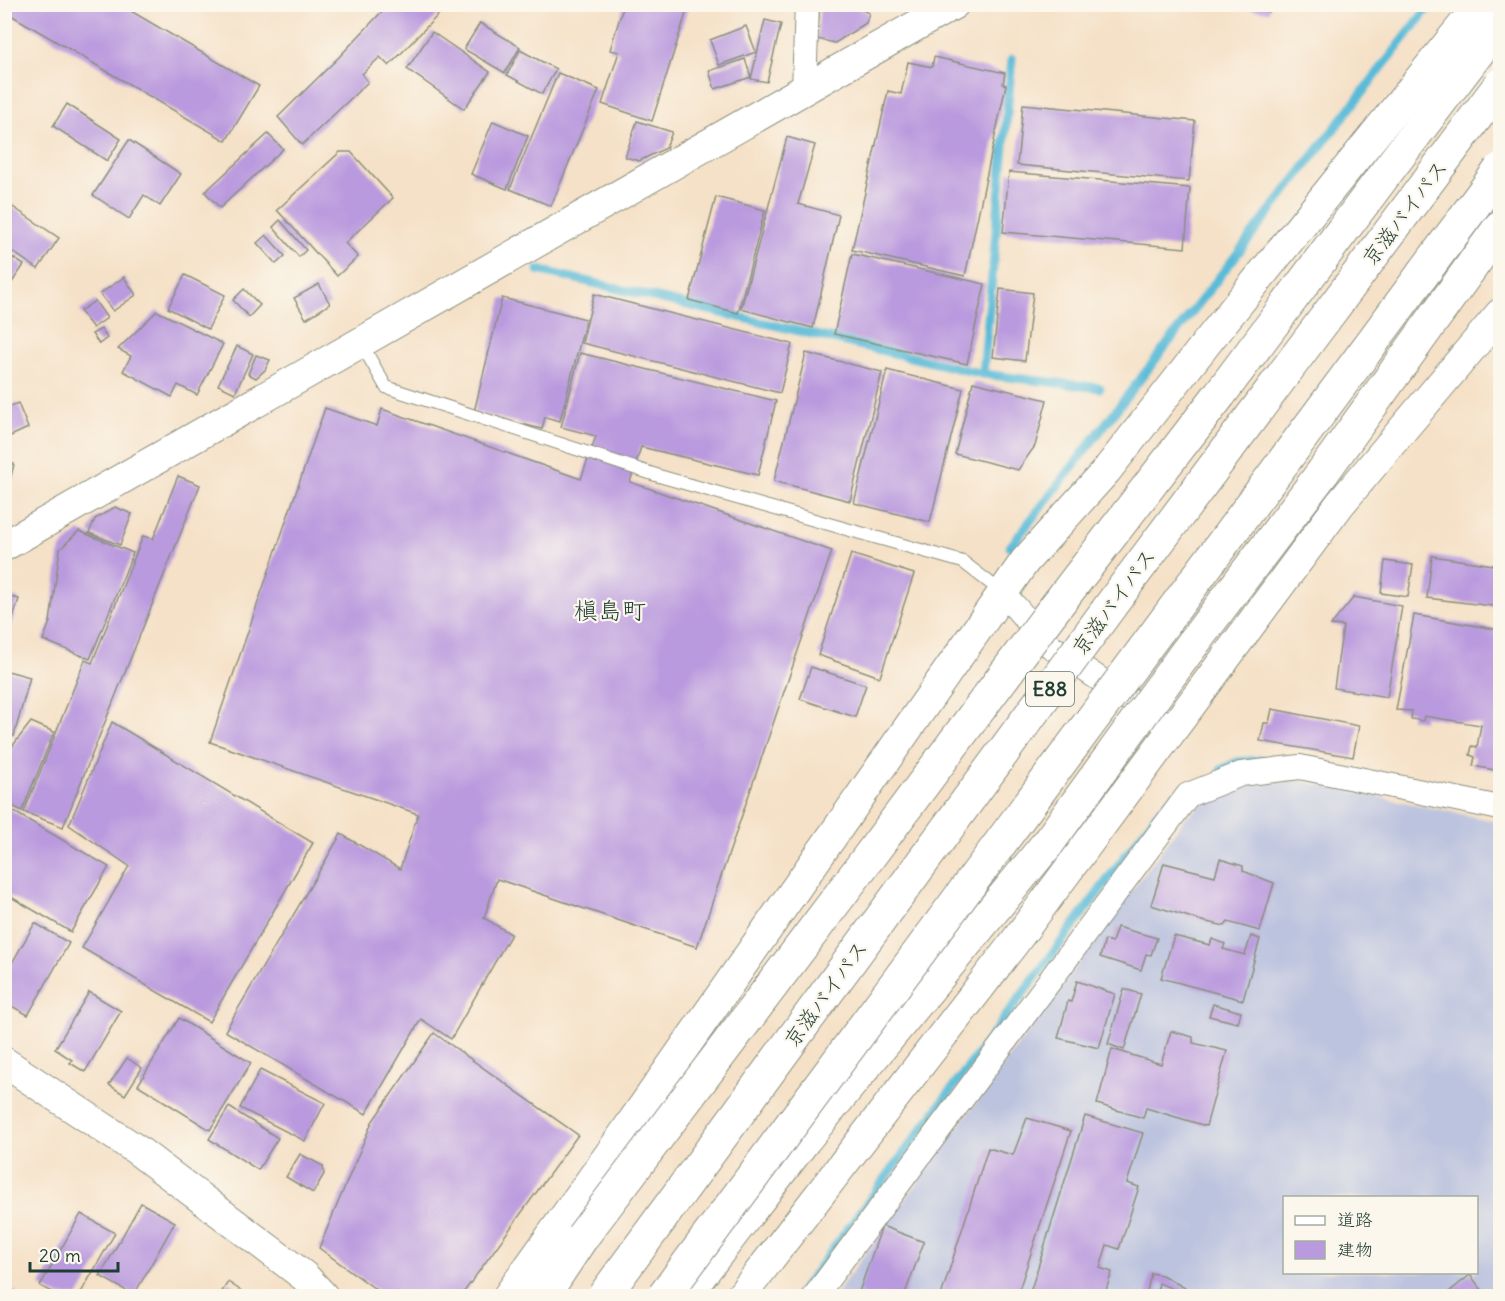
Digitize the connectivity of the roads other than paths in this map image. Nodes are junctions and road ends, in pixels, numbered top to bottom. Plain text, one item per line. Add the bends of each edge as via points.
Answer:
1 (807, 4) edge
2 (954, 4) edge
3 (1480, 4) edge
4 (1500, 23) edge
5 (1500, 85) edge
6 (804, 89) junction
7 (1500, 170) edge
8 (1500, 227) edge
9 (1500, 243) edge
10 (1460, 283) junction
11 (1500, 314) edge
12 (361, 344) junction
13 (4, 546) edge
14 (1003, 593) junction
15 (1173, 729) junction
16 (1500, 808) edge
17 (4, 1062) edge
18 (323, 1296) edge
19 (508, 1296) edge
20 (543, 1296) edge
21 (604, 1296) edge
22 (664, 1296) edge
23 (684, 1296) edge
24 (741, 1296) edge
25 (815, 1296) edge

1 - 6 street
2 - 6 street
3 - 14 street via 1107,470 1025,561
4 - 20 highway, bridge via 609,1200
5 - 21 highway, 京滋バイパス / E88, bridge via 1125,586
6 - 12 street
7 - 22 highway, E88, bridge
8 - 10 highway
9 - 10 highway
10 - 23 highway, bridge via 1048,843 804,1140
11 - 15 street via 1340,504
12 - 13 street
12 - 14 lane via 386,387 659,476 963,562
14 - 15 street via 1049,645
14 - 19 street
15 - 24 street via 1014,943
16 - 25 street via 1299,767 1241,774 1188,795
17 - 18 street via 137,1150 304,1276

